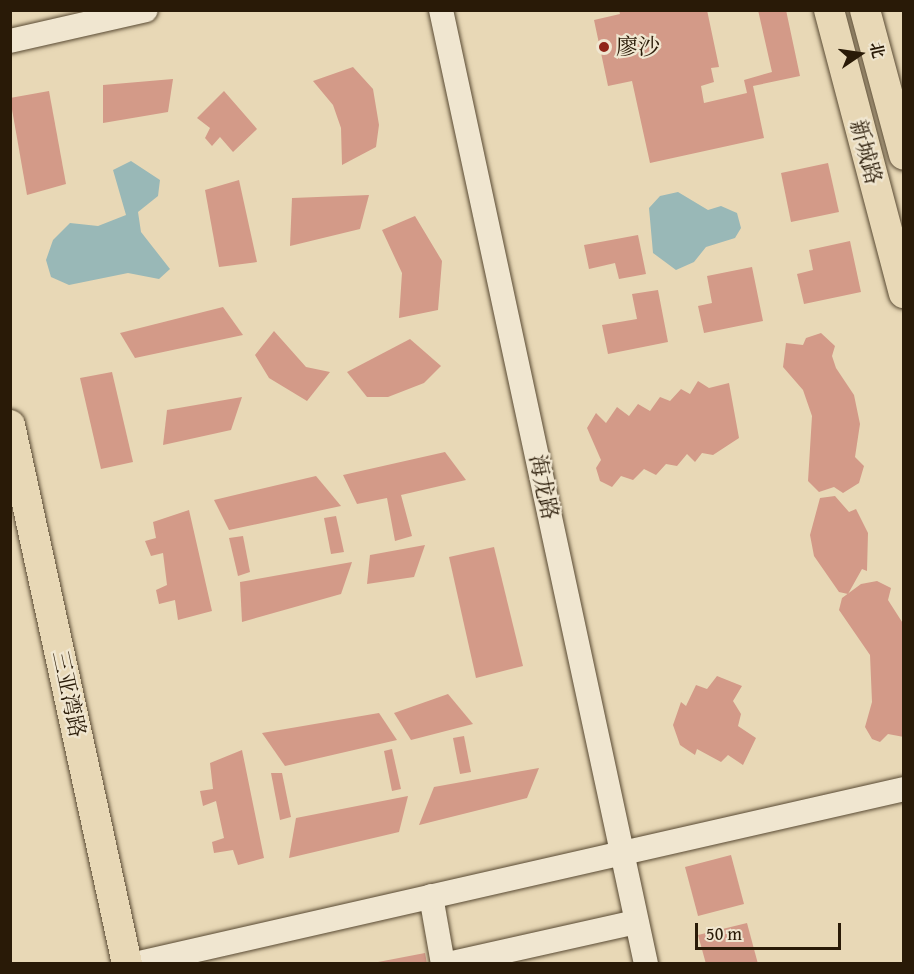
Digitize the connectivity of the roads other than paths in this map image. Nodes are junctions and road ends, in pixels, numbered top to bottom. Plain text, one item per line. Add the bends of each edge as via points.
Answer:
1 (146, 10) edge
2 (441, 10) edge
3 (829, 10) edge
4 (865, 10) edge
5 (10, 41) edge
6 (903, 155) edge
7 (903, 293) edge
8 (10, 425) edge
9 (903, 789) edge
10 (624, 854) junction
11 (431, 896) junction
12 (636, 922) junction
13 (234, 952) edge
14 (127, 963) edge
15 (135, 963) edge
16 (443, 963) edge
17 (448, 963) edge
18 (646, 963) edge

1 - 5 street
2 - 10 street, 海龙路
3 - 7 main road, 新城路
4 - 6 main road, 新城路
8 - 14 main road, 三亚湾路
9 - 10 street
10 - 11 street
10 - 12 street, 海龙路
11 - 13 street
11 - 16 street
12 - 17 street
12 - 18 street, 海龙路
13 - 15 street

